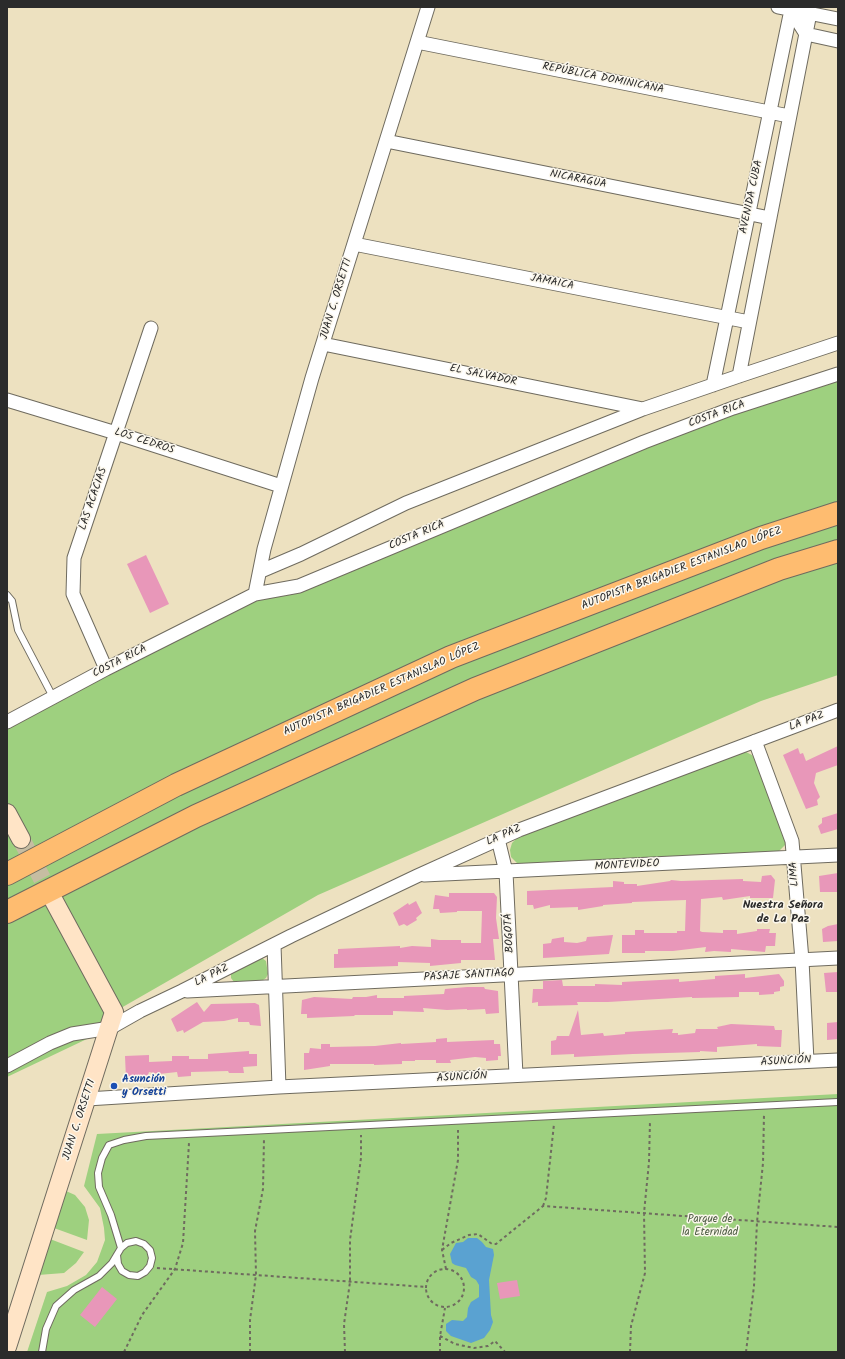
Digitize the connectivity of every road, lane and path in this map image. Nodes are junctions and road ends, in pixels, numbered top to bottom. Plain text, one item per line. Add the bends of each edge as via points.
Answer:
1 (428, 7) edge
2 (778, 7) edge
3 (791, 10) junction
4 (810, 14) junction
5 (838, 19) edge
6 (806, 34) junction
7 (838, 41) edge
8 (417, 42) junction
9 (770, 112) junction
10 (790, 116) junction
11 (386, 141) junction
12 (748, 214) junction
13 (770, 218) junction
14 (354, 244) junction
15 (727, 318) junction
16 (749, 322) junction
17 (151, 328) dead end
18 (838, 343) edge
19 (323, 344) junction
20 (838, 374) edge
21 (739, 376) junction
22 (713, 385) junction
23 (7, 400) edge
24 (643, 409) junction
25 (116, 433) junction
26 (281, 486) junction
27 (838, 513) edge
28 (838, 551) edge
29 (261, 571) junction
30 (255, 594) junction
31 (7, 595) edge
32 (106, 669) junction
33 (53, 697) junction
34 (838, 710) edge
35 (7, 722) edge
36 (755, 741) junction
37 (7, 813) edge
38 (21, 839) tunnel mouth
39 (498, 839) junction
40 (838, 855) edge
41 (794, 857) junction
42 (506, 872) junction
43 (7, 874) edge
44 (417, 876) junction
45 (54, 901) tunnel mouth
46 (7, 912) edge
47 (274, 945) junction
48 (838, 958) edge
49 (802, 960) junction
50 (512, 974) junction
51 (275, 987) junction
52 (182, 991) junction
53 (110, 1028) junction
54 (838, 1060) edge
55 (807, 1061) junction
56 (7, 1066) edge
57 (516, 1075) junction
58 (279, 1087) junction
59 (87, 1099) junction
60 (838, 1102) edge
61 (764, 1106) junction
62 (650, 1111) junction
63 (554, 1116) junction
64 (458, 1121) junction
65 (360, 1126) junction
66 (264, 1130) junction
67 (190, 1134) junction
68 (543, 1206) junction
69 (644, 1213) junction
70 (757, 1222) junction
71 (838, 1227) edge
72 (121, 1248) junction
73 (442, 1250) junction
74 (117, 1256) junction
75 (150, 1266) junction
76 (175, 1269) junction
77 (446, 1269) junction
78 (256, 1275) junction
79 (350, 1282) junction
80 (426, 1287) junction
81 (445, 1308) junction
82 (440, 1336) junction
83 (7, 1348) edge
84 (42, 1352) edge
85 (124, 1352) edge
86 (250, 1352) edge
87 (345, 1352) edge
88 (440, 1352) edge
89 (505, 1352) edge
90 (630, 1352) edge
91 (746, 1352) edge

1 - 8 street, JUAN C. ORSETTI
2 - 3 street
3 - 4 street
3 - 6 street
3 - 9 street, AVENIDA CUBA
4 - 5 street
4 - 6 street, AVENIDA CUBA
6 - 7 street
6 - 10 street, AVENIDA CUBA
8 - 9 street, REPÚBLICA DOMINICANA
8 - 11 street, JUAN C. ORSETTI
9 - 10 street, REPÚBLICA DOMINICANA
9 - 12 street, AVENIDA CUBA
10 - 13 street, AVENIDA CUBA
11 - 12 street, NICARAGUA
11 - 14 street, JUAN C. ORSETTI
12 - 13 street, NICARAGUA
12 - 15 street, AVENIDA CUBA
13 - 16 street, AVENIDA CUBA
14 - 15 street, JAMAICA
14 - 19 street, JUAN C. ORSETTI
15 - 16 street, JAMAICA
15 - 22 street, AVENIDA CUBA
16 - 21 street, AVENIDA CUBA
17 - 25 street, LAS ACACIAS
18 - 21 street
19 - 24 street, EL SALVADOR
19 - 26 street, JUAN C. ORSETTI
20 - 30 street, COSTA RICA via 733,408 644,442 299,586
21 - 22 street
22 - 24 street
23 - 25 street, LOS CEDROS
24 - 29 street via 406,503
25 - 26 street, LOS CEDROS
25 - 32 street, LAS ACACIAS via 74,558 73,594
26 - 29 street, JUAN C. ORSETTI via 264,549
27 - 43 highway, AUTOPISTA BRIGADIER ESTANISLAO LÓPEZ via 761,538 451,657 176,784
28 - 46 highway via 779,569 475,688 196,816
29 - 30 street, JUAN C. ORSETTI
30 - 32 street, COSTA RICA
31 - 33 lane via 12,601 18,630
32 - 33 street, COSTA RICA
33 - 35 street, COSTA RICA
34 - 36 street, LA PAZ
36 - 39 street, LA PAZ
36 - 41 street, LIMA via 792,841
37 - 38 street
39 - 42 street, BOGOTÁ
39 - 44 street, LA PAZ
40 - 41 street, MONTEVIDEO
41 - 42 street, MONTEVIDEO
41 - 49 street, LIMA
42 - 44 street, MONTEVIDEO
42 - 50 street, BOGOTÁ
44 - 47 street, LA PAZ
45 - 53 street, JUAN C. ORSETTI via 114,1012
47 - 51 street
47 - 52 street, LA PAZ
48 - 49 street, PASAJE SANTIAGO
49 - 50 street, PASAJE SANTIAGO
49 - 55 street, LIMA
50 - 51 street, PASAJE SANTIAGO
50 - 57 street, BOGOTÁ
51 - 52 street, PASAJE SANTIAGO
51 - 58 street
52 - 53 street, PASAJE SANTIAGO
53 - 56 street via 72,1034
53 - 59 street, JUAN C. ORSETTI
54 - 55 street, ASUNCIÓN
55 - 57 street, ASUNCIÓN
57 - 58 street, ASUNCIÓN
58 - 59 street, ASUNCIÓN
59 - 83 street, JUAN C. ORSETTI
60 - 61 lane
61 - 62 lane
61 - 70 path via 763,1163
62 - 63 lane
62 - 69 path
63 - 64 lane
63 - 68 path via 546,1198
64 - 65 lane
64 - 73 path via 458,1160
65 - 66 lane
65 - 79 path via 361,1158 350,1240
66 - 67 lane
66 - 78 path via 263,1189 255,1231
67 - 72 lane via 146,1136 109,1145 98,1173 99,1187
67 - 76 path via 183,1243
68 - 69 path
68 - 73 path via 496,1244 478,1234 451,1243
69 - 70 path
69 - 90 path via 645,1273 631,1326
70 - 71 path
70 - 91 path via 754,1286
72 - 74 lane
72 - 75 lane via 136,1241 144,1244 150,1250
73 - 77 path
74 - 75 lane via 122,1271 129,1275 138,1276
74 - 84 lane via 100,1276 74,1290 56,1306 46,1329
75 - 76 path
76 - 78 path
76 - 85 path via 142,1315
77 - 80 path via 438,1270 430,1276
77 - 81 path via 455,1271 465,1285 460,1301
78 - 79 path
78 - 86 path via 250,1320
79 - 80 path
79 - 87 path via 344,1324
80 - 81 path via 430,1300 436,1306
81 - 82 path
82 - 88 path
82 - 89 path via 455,1344 474,1348 488,1346 495,1341

